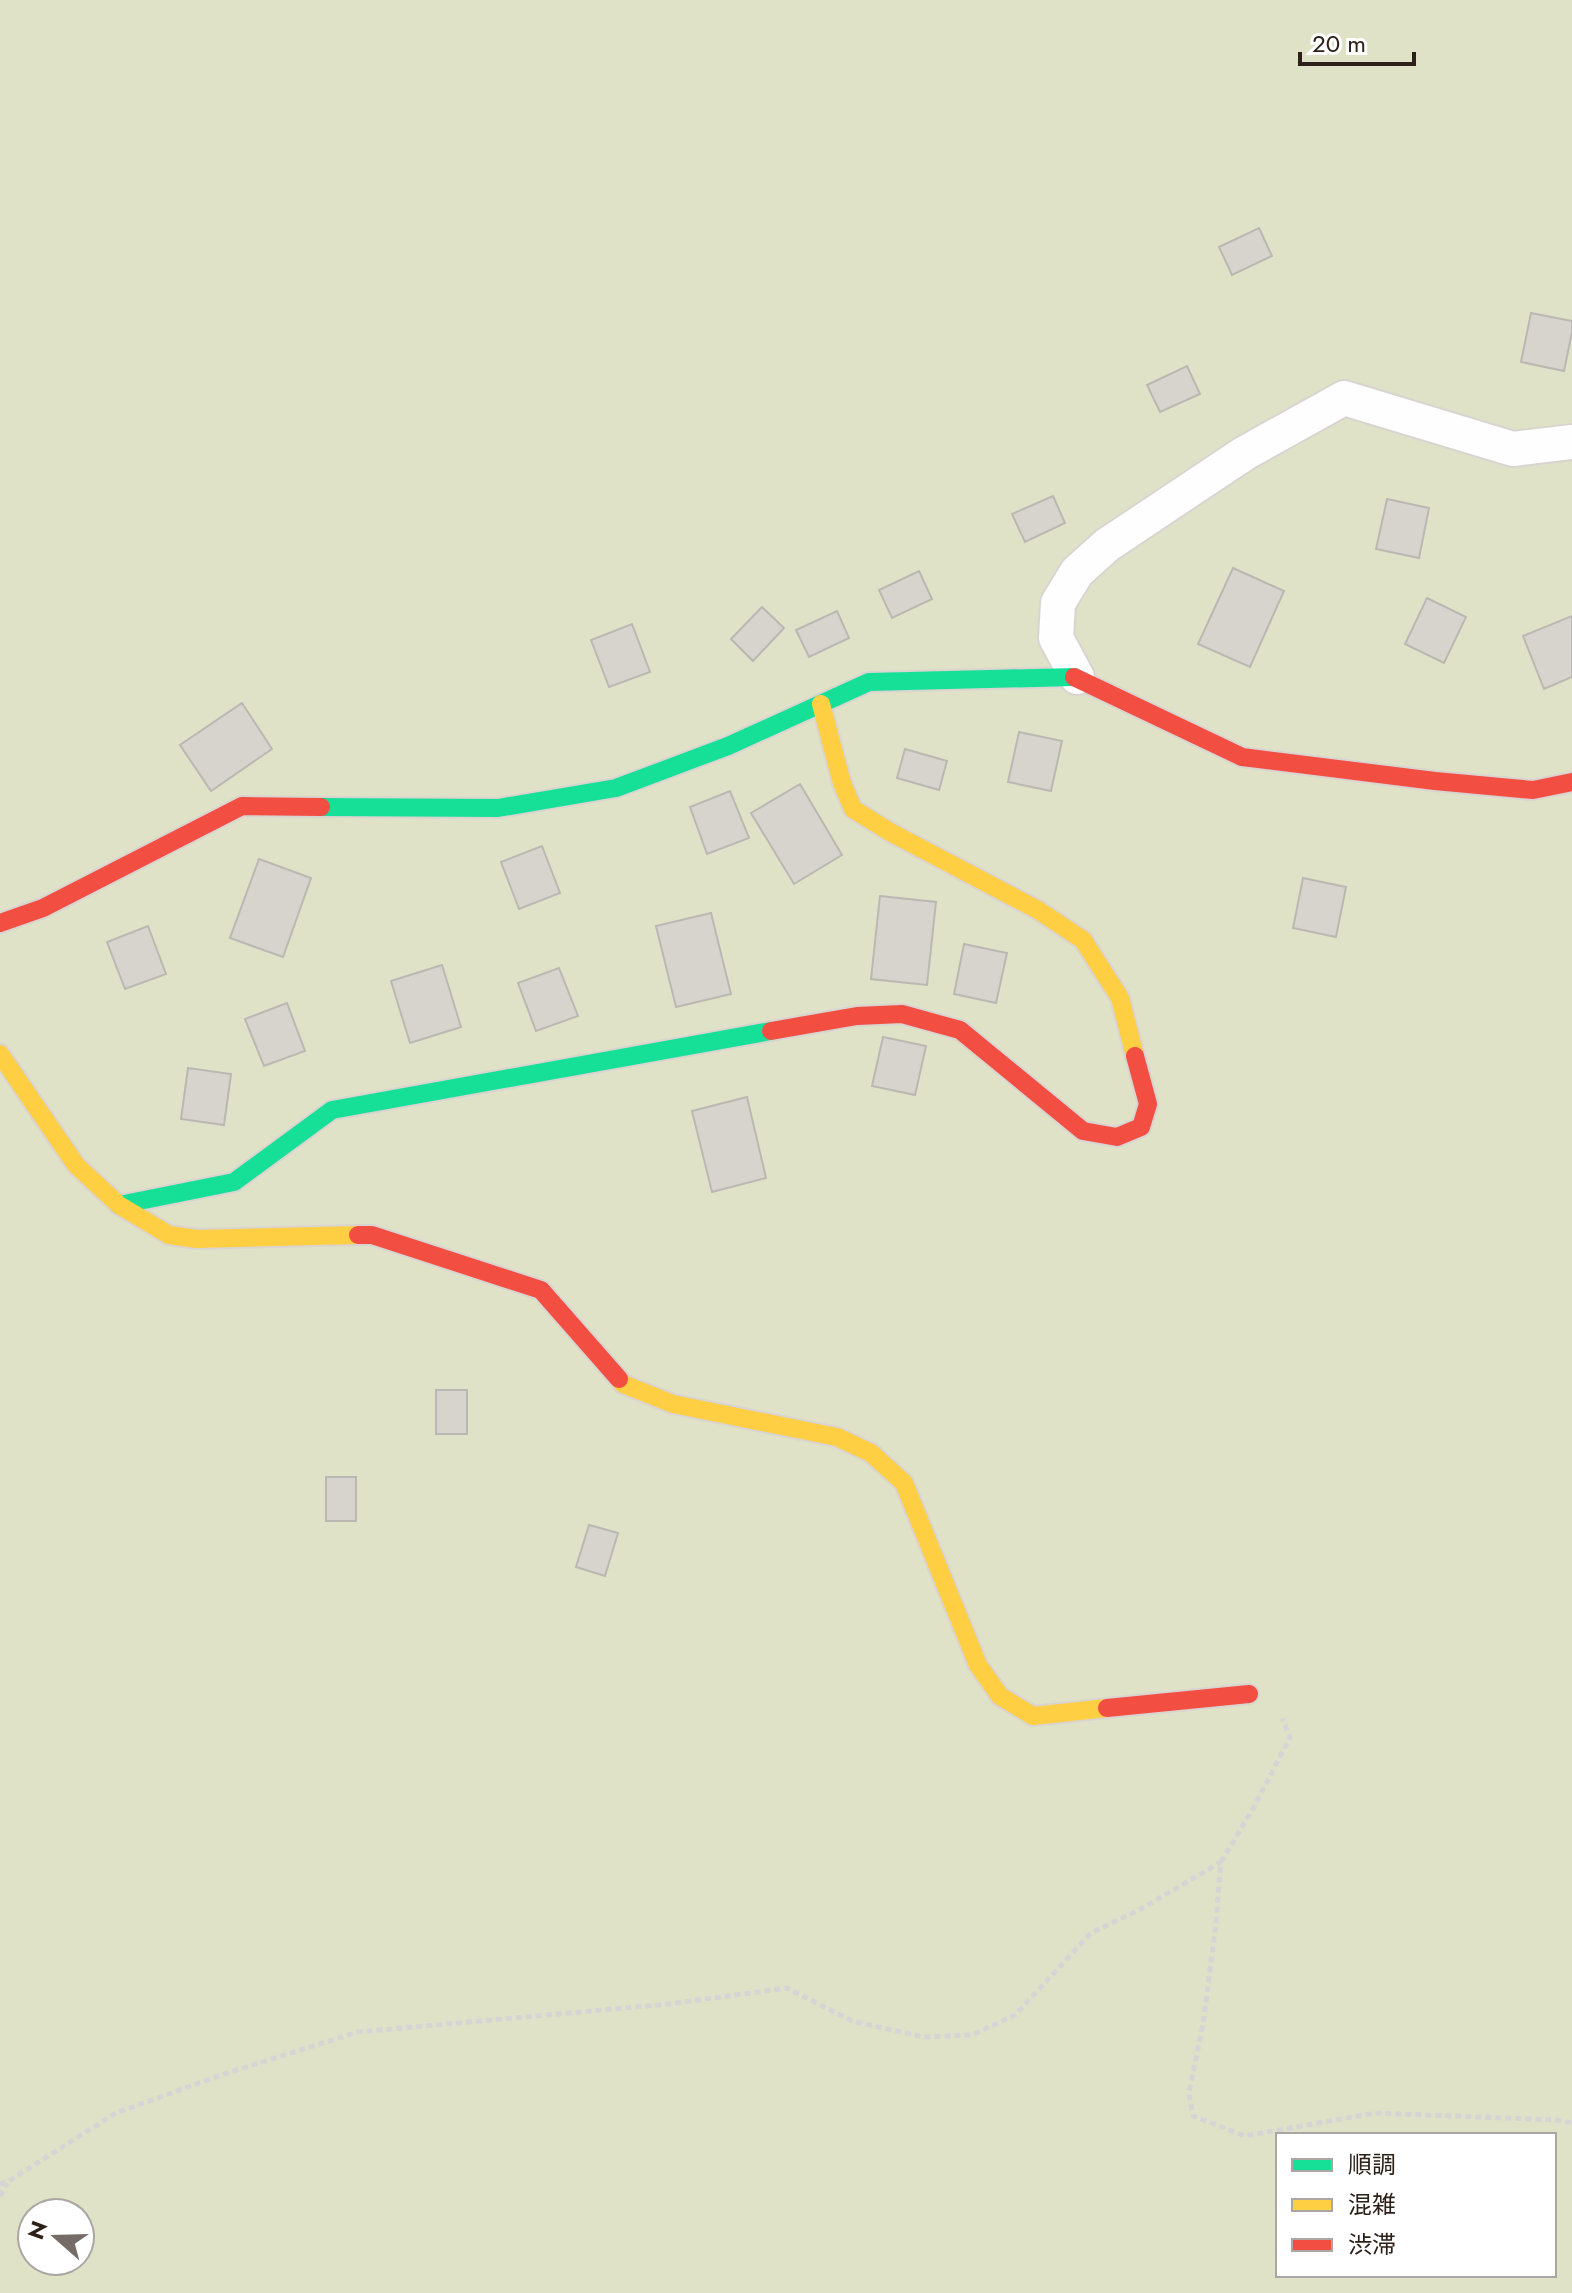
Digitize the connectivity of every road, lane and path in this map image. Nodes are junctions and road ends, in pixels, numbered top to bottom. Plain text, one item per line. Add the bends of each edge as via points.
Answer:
1 (1572, 442) edge
2 (1077, 677) junction
3 (821, 704) junction
4 (1572, 782) edge
5 (0, 923) edge
6 (0, 1054) edge
7 (119, 1205) junction
8 (1249, 1694) joint
9 (1221, 1862) junction
10 (1572, 2123) edge
11 (4, 2183) edge
12 (0, 2196) edge

1 - 2 street via 1513,449 1344,398 1245,453 1107,545 1077,572 1058,603 1056,638
2 - 3 street via 869,682
2 - 4 street via 1242,757 1533,790
3 - 5 street via 616,788 498,808 242,806 43,908
3 - 7 street via 853,809 1083,940 1120,998 1148,1104 1141,1127 1117,1137 1083,1131 960,1030 902,1014 857,1016 332,1110 234,1182
6 - 7 street via 76,1165
7 - 8 street via 169,1235 197,1239 372,1235 541,1290 623,1384 673,1404 837,1437 871,1453 904,1483 978,1665 1000,1696 1033,1716
8 - 9 path via 1273,1695 1290,1737
9 - 10 path via 1203,2024 1189,2093 1193,2116 1245,2136 1375,2113
9 - 11 path via 1091,1933 1015,2015 972,2035 923,2037 852,2021 787,1988 358,2032 116,2113
11 - 12 path

